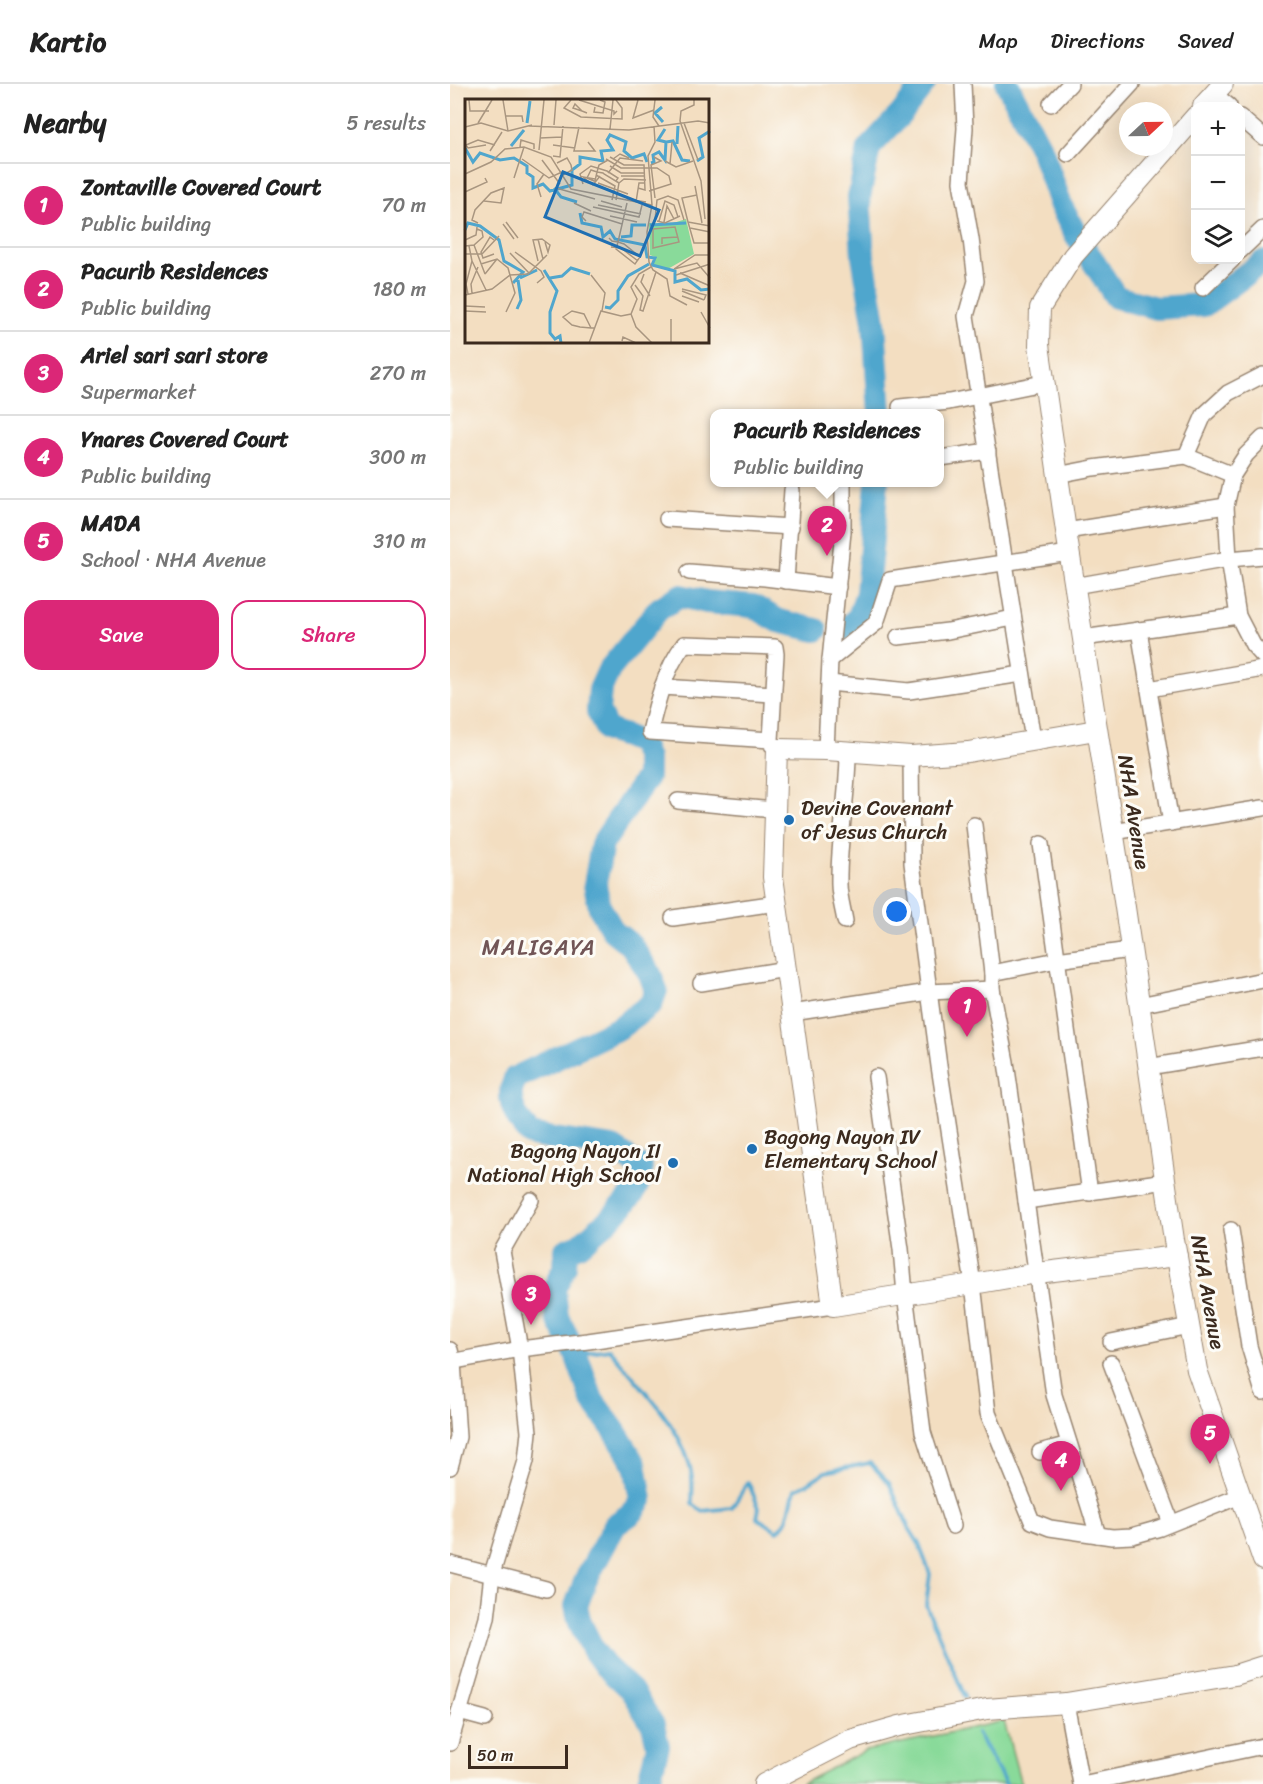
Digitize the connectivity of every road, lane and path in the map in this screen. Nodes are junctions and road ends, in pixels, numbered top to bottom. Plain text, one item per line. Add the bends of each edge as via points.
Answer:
1 (963, 84) edge
2 (1070, 84) edge
3 (1132, 84) edge
4 (1051, 104) dead end
5 (1245, 121) edge
6 (1191, 122) edge
7 (1263, 137) edge
8 (1068, 154) dead end
9 (1263, 229) edge
10 (1245, 246) edge
11 (1228, 264) edge
12 (1203, 288) dead end
13 (1263, 375) edge
14 (1043, 383) junction
15 (979, 395) junction
16 (900, 407) dead end
17 (1263, 438) edge
18 (988, 451) junction
19 (1186, 456) junction
20 (944, 457) edge
21 (1057, 475) junction
22 (1233, 475) junction
23 (843, 487) edge
24 (792, 490) dead end
25 (1226, 506) junction
26 (667, 519) dead end
27 (791, 527) junction
28 (1066, 531) junction
29 (1069, 553) junction
30 (1263, 556) edge
31 (1229, 559) junction
32 (1006, 562) junction
33 (689, 572) dead end
34 (786, 581) junction
35 (1074, 586) junction
36 (838, 587) junction
37 (1238, 616) junction
38 (1013, 618) junction
39 (1139, 630) junction
40 (898, 637) dead end
41 (1083, 638) junction
42 (1263, 656) edge
43 (830, 660) junction
44 (1263, 669) edge
45 (1022, 674) junction
46 (829, 683) junction
47 (662, 687) junction
48 (1149, 689) junction
49 (773, 694) junction
50 (1096, 730) junction
51 (1033, 740) junction
52 (774, 745) junction
53 (826, 750) junction
54 (848, 753) junction
55 (911, 756) junction
56 (678, 801) dead end
57 (1263, 807) edge
58 (774, 810) junction
59 (1171, 823) junction
60 (974, 825) dead end
61 (1113, 832) junction
62 (1041, 844) dead end
63 (776, 903) junction
64 (673, 918) dead end
65 (845, 921) dead end
66 (1130, 950) junction
67 (1057, 960) junction
68 (786, 969) junction
69 (992, 973) junction
70 (1263, 980) edge
71 (701, 983) dead end
72 (992, 989) junction
73 (929, 992) junction
74 (1139, 1005) junction
75 (792, 1013) junction
76 (1263, 1048) edge
77 (1148, 1067) junction
78 (876, 1077) dead end
79 (1166, 1181) junction
80 (1090, 1193) junction
81 (531, 1200) dead end
82 (1026, 1202) junction
83 (1231, 1230) dead end
84 (1177, 1256) junction
85 (1037, 1273) junction
86 (973, 1284) junction
87 (905, 1294) junction
88 (832, 1306) junction
89 (1189, 1326) junction
90 (1111, 1342) dead end
91 (520, 1349) junction
92 (451, 1358) edge
93 (1111, 1363) dead end
94 (1259, 1387) edge
95 (1069, 1444) junction
96 (1040, 1452) dead end
97 (450, 1467) edge
98 (1240, 1496) junction
99 (1171, 1523) junction
100 (953, 1526) dead end
101 (1098, 1535) junction
102 (1263, 1560) edge
103 (450, 1564) edge
104 (492, 1574) junction
105 (546, 1589) dead end
106 (1263, 1666) edge
107 (1066, 1702) junction
108 (459, 1712) junction
109 (485, 1719) dead end
110 (450, 1743) edge
111 (1263, 1746) edge
112 (764, 1784) edge
113 (1081, 1784) edge

1 - 15 street via 961,182 976,281 966,316
2 - 4 street
3 - 8 street
5 - 7 street
6 - 14 street, NHA Avenue via 1073,256 1040,308
9 - 10 street
11 - 12 street
13 - 19 street via 1228,393 1204,415
14 - 15 street
14 - 21 street, NHA Avenue
15 - 16 street
15 - 18 street
17 - 22 street
18 - 20 street
18 - 32 street
19 - 21 street
19 - 22 street
21 - 28 street, NHA Avenue
22 - 25 street
23 - 36 street
24 - 27 street
25 - 28 street
25 - 31 street
26 - 27 street
27 - 34 street
28 - 29 street, NHA Avenue
29 - 32 street
29 - 35 street, NHA Avenue
30 - 31 street
31 - 35 street
31 - 37 street
32 - 38 street
32 - 43 street via 890,580 876,623
33 - 34 street
34 - 36 street
35 - 41 street, NHA Avenue
36 - 43 street
37 - 39 street
37 - 42 street
38 - 40 street
38 - 45 street
39 - 41 street
39 - 48 street
41 - 50 street, NHA Avenue
43 - 46 street
44 - 48 street
45 - 46 street via 909,691
45 - 51 street
46 - 53 street
47 - 49 street
47 - 49 street via 667,671 685,644 774,646 777,651
47 - 52 street via 650,732
48 - 59 street
49 - 52 street
50 - 51 street
50 - 61 street, NHA Avenue
51 - 55 street via 968,753
52 - 53 street
52 - 58 street
53 - 54 street
54 - 55 street
54 - 65 street via 839,886
55 - 73 street via 912,863
56 - 58 street
57 - 59 street
58 - 63 street
59 - 61 street
60 - 69 street
61 - 66 street, NHA Avenue
62 - 67 street
63 - 64 street
63 - 68 street
66 - 67 street
66 - 74 street, NHA Avenue
67 - 69 street
67 - 80 street
68 - 71 street
68 - 75 street
69 - 72 street
70 - 74 street
72 - 73 street
72 - 82 street
73 - 75 street
73 - 86 street
74 - 77 street, NHA Avenue
75 - 88 street
76 - 77 street
77 - 79 street, NHA Avenue
78 - 87 street
79 - 80 street
79 - 84 street, NHA Avenue
80 - 82 street
81 - 91 street via 502,1251
82 - 85 street
83 - 94 street
84 - 85 street
84 - 89 street, NHA Avenue
85 - 86 street
85 - 95 street via 1054,1395
86 - 87 street
86 - 101 street via 988,1413 1032,1521 1050,1528
87 - 88 street
87 - 100 street via 923,1432
88 - 91 street
89 - 90 street
89 - 98 street, NHA Avenue via 1197,1370
91 - 92 street
91 - 104 street via 529,1432 526,1461
92 - 97 street via 458,1437
93 - 99 street
95 - 96 street
95 - 101 street
98 - 99 street
98 - 102 street, NHA Avenue
99 - 101 street via 1132,1536
103 - 104 street
104 - 105 street
104 - 108 street via 487,1618
106 - 107 street via 1234,1675
107 - 112 street via 987,1709 898,1726 850,1740
107 - 113 street
108 - 109 street
108 - 110 street
111 - 113 street

